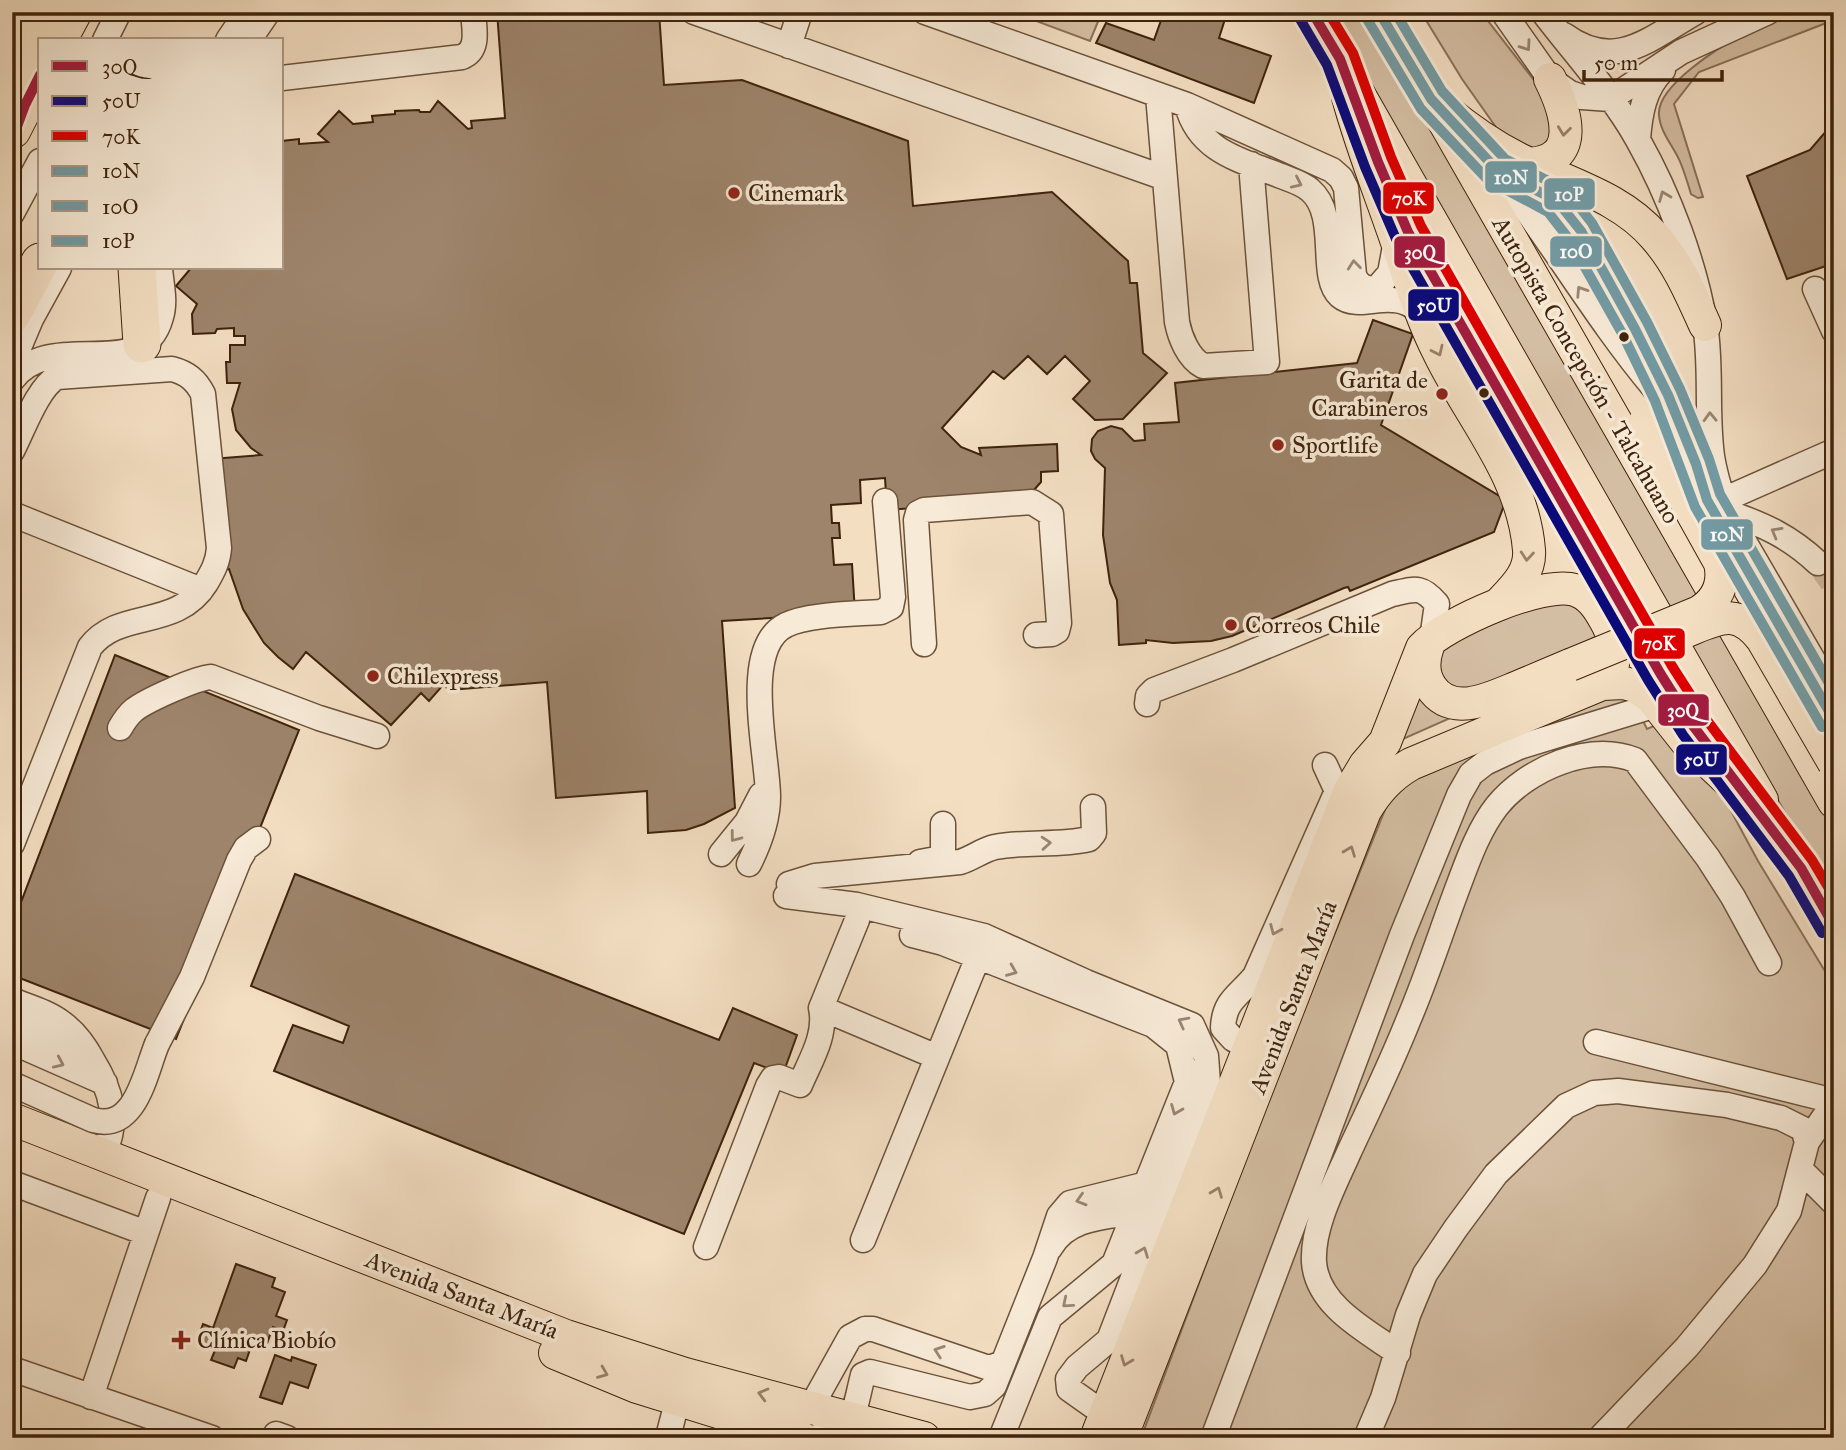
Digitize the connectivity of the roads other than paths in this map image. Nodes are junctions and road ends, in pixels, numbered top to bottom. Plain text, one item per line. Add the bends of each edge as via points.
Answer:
1 (42, 12) edge
2 (73, 12) edge
3 (120, 12) edge
4 (268, 12) edge
5 (472, 12) edge
6 (694, 12) edge
7 (800, 12) edge
8 (925, 12) edge
9 (1312, 12) edge
10 (1379, 12) edge
11 (1503, 12) edge
12 (1696, 12) edge
13 (1768, 12) edge
14 (1671, 19) edge
15 (1549, 20) edge
16 (241, 29) edge
17 (59, 38) edge
18 (105, 38) edge
19 (217, 38) edge
20 (789, 46) junction
21 (1681, 52) junction
22 (1340, 59) junction
23 (12, 65) edge
24 (284, 78) edge
25 (1550, 79) junction
26 (1158, 95) junction
27 (1432, 99) junction
28 (1610, 99) junction
29 (26, 103) edge
30 (1186, 105) junction
31 (1638, 139) junction
32 (12, 141) edge
33 (1527, 163) junction
34 (1251, 164) junction
35 (38, 165) edge
36 (1165, 178) junction
37 (12, 214) edge
38 (1396, 241) junction
39 (38, 265) edge
40 (58, 270) edge
41 (137, 270) edge
42 (160, 270) edge
43 (1538, 286) junction
44 (1815, 289) dead end
45 (1422, 312) junction
46 (12, 314) edge
47 (1705, 325) junction
48 (1834, 331) edge
49 (142, 345) junction
50 (12, 364) edge
51 (12, 380) edge
52 (12, 451) edge
53 (1834, 451) edge
54 (885, 501) dead end
55 (1725, 506) junction
56 (12, 514) edge
57 (1818, 563) tunnel mouth
58 (201, 590) junction
59 (1499, 604) junction
60 (1036, 635) dead end
61 (1432, 639) junction
62 (924, 645) dead end
63 (1582, 675) junction
64 (1834, 696) edge
65 (1147, 704) dead end
66 (1656, 705) junction
67 (1834, 720) edge
68 (120, 727) dead end
69 (377, 736) dead end
70 (1374, 755) junction
71 (1834, 763) edge
72 (1325, 765) dead end
73 (766, 774) junction
74 (1751, 802) junction
75 (1834, 802) edge
76 (1093, 807) dead end
77 (943, 824) dead end
78 (258, 839) dead end
79 (12, 844) edge
80 (721, 854) dead end
81 (749, 864) dead end
82 (1801, 868) junction
83 (839, 874) junction
84 (788, 888) junction
85 (857, 913) junction
86 (1834, 926) edge
87 (978, 957) junction
88 (1769, 963) dead end
89 (12, 1000) edge
90 (821, 1008) junction
91 (12, 1022) edge
92 (12, 1042) edge
93 (1596, 1042) dead end
94 (1248, 1047) junction
95 (90, 1055) junction
96 (937, 1057) junction
97 (105, 1083) junction
98 (12, 1084) edge
99 (1834, 1101) edge
100 (1834, 1107) edge
101 (12, 1119) edge
102 (12, 1138) edge
103 (1807, 1142) junction
104 (104, 1154) junction
105 (1800, 1169) junction
106 (12, 1183) edge
107 (1147, 1184) junction
108 (158, 1198) junction
109 (1834, 1203) edge
110 (1136, 1212) junction
111 (146, 1233) junction
112 (863, 1240) dead end
113 (706, 1247) dead end
114 (1045, 1258) junction
115 (1398, 1353) junction
116 (1003, 1363) junction
117 (12, 1369) edge
118 (681, 1387) junction
119 (91, 1397) junction
120 (811, 1407) junction
121 (852, 1418) junction
122 (1108, 1429) edge
123 (668, 1433) dead end
124 (212, 1438) edge
125 (275, 1438) edge
126 (287, 1438) edge
127 (802, 1438) edge
128 (812, 1438) edge
129 (924, 1438) edge
130 (1001, 1438) edge
131 (1213, 1438) edge
132 (1366, 1438) edge
133 (1600, 1438) edge

1 - 23 highway
2 - 17 highway
3 - 18 street
4 - 16 street
5 - 24 street via 474,45 468,55
6 - 20 street
7 - 20 street
8 - 26 street
9 - 22 main road
10 - 27 main road, Autopista Concepción - Talcahuano
11 -> 25 street
12 - 14 street
13 - 21 street
14 - 15 street via 1630,51 1617,52 1578,45
14 - 21 street
15 - 28 street
16 - 19 street
20 - 36 street
21 - 28 street
21 - 31 street via 1653,79 1640,112
22 - 38 main road via 1354,121
22 - 74 street via 1408,232 1660,673
22 - 82 main road
25 - 28 street via 1570,93
25 -> 33 main road via 1566,120 1566,135 1549,158
26 - 30 street
26 - 36 street
27 - 33 main road via 1488,141
27 - 43 main road, Autopista Concepción - Talcahuano
27 - 67 street via 1497,170 1539,190 1566,210 1581,231 1660,376 1696,461 1707,500
28 - 31 street
29 - 32 highway
30 - 34 street via 1204,139
38 -> 30 street via 1387,279 1377,288 1360,285 1354,275 1346,188 1337,173
47 -> 31 street via 1682,239
33 - 47 main road via 1630,214 1654,236 1680,271
34 - 36 street via 1267,362 1203,366 1182,341
34 -> 45 street via 1301,184 1318,198 1325,215 1332,283 1341,297 1352,302 1393,299
35 - 37 street
38 - 45 main road
39 - 46 highway
40 - 50 street
41 - 49 highway
42 - 49 street via 162,316
63 -> 43 main road, bridge via 1699,612 1720,587 1720,563 1625,395
43 - 75 main road, Autopista Concepción - Talcahuano
44 - 48 street
45 -> 59 main road via 1450,374 1516,492 1529,556 1523,577
55 -> 47 street via 1712,454
49 - 51 street via 119,353 41,357 25,365
52 - 58 street via 43,390 57,377 172,369 192,379 203,394 219,548 214,570
53 - 55 street
54 - 73 street via 891,607 881,612 801,620 785,625 765,645 759,673
57 -> 55 street via 1771,528
55 - 64 street
56 - 58 street
58 - 79 street via 181,608 113,628 90,647
59 - 61 main road
59 - 63 main road via 1557,589 1577,591 1591,600 1615,645 1613,664
60 - 62 street via 1052,634 1059,623 1051,514 1032,502 938,508 918,513 916,520
61 - 63 main road via 1424,671 1432,689 1450,703 1479,702
61 - 65 street via 1437,604 1431,597 1416,589 1392,594 1154,690
61 - 70 main road, Avenida Santa María via 1416,657 1385,741
63 - 66 main road via 1635,686
63 - 70 main road
63 - 71 main road, bridge via 1716,619 1742,619 1762,639
122 -> 63 main road, Avenida Santa María via 1373,798 1411,764
66 - 74 main road via 1685,740
66 - 131 street via 1519,747 1471,774 1402,935
68 - 69 street via 136,708 211,677
70 - 94 main road, Avenida Santa María via 1350,790
72 -> 94 street via 1336,791 1303,838 1255,976 1231,999 1223,1014 1223,1028
73 -> 80 street via 747,822
73 - 81 street via 763,830
74 - 82 main road
83 -> 76 street via 960,862 996,847 1089,839 1094,834
77 - 84 street via 943,854 936,859 809,873
78 - 98 street, bridge via 239,860 131,1109 117,1120 101,1122
82 - 86 main road
83 - 84 street via 814,876
83 - 85 street via 840,895
84 - 85 street
85 - 87 street
85 - 90 street
122 -> 85 street via 1069,1389 1068,1378 1109,1340 1208,1083 1206,1056 1192,1025 984,936
87 - 96 street
87 -> 107 street via 1153,1025 1178,1045 1187,1082
88 - 115 street via 1708,858 1635,760 1603,753 1557,764 1514,789 1496,807 1471,852 1409,1021 1325,1206 1316,1246 1314,1263 1327,1296 1348,1318
89 - 95 street via 62,1023
90 - 96 street
90 - 113 street via 822,1030 800,1085 779,1077 768,1086
91 - 95 street
92 -> 97 street
93 - 99 street
94 -> 122 main road, Avenida Santa María
95 - 97 street
96 - 112 street
97 - 104 street via 114,1118
100 - 103 street
101 - 104 main road, Avenida Santa María
102 - 108 main road, Avenida Santa María
103 - 105 street
103 - 115 street via 1803,1129 1781,1118 1727,1105 1618,1091 1594,1093 1566,1105 1496,1174 1456,1228 1425,1274
104 - 118 main road, Avenida Santa María via 588,1344
105 - 109 street
105 - 133 street via 1789,1211 1755,1265 1687,1347
106 - 111 street
107 - 110 street
107 -> 114 street via 1069,1203 1059,1216
108 - 111 street
108 -> 118 main road, Avenida Santa María via 637,1387
110 - 114 street via 1066,1228
110 -> 130 street via 1114,1264 1050,1317
111 - 119 street
114 - 116 street
115 - 132 street
116 -> 120 street via 989,1368 865,1329 850,1337
116 - 121 street via 994,1386 985,1394 970,1397 863,1374
117 - 119 street
120 -> 118 main road, Avenida Santa María
118 - 123 street
118 - 127 main road, Avenida Santa María
119 - 124 street
120 - 121 main road, Avenida Santa María
121 - 128 street via 837,1430
121 - 129 main road, Avenida Santa María
125 - 126 street via 276,1434

